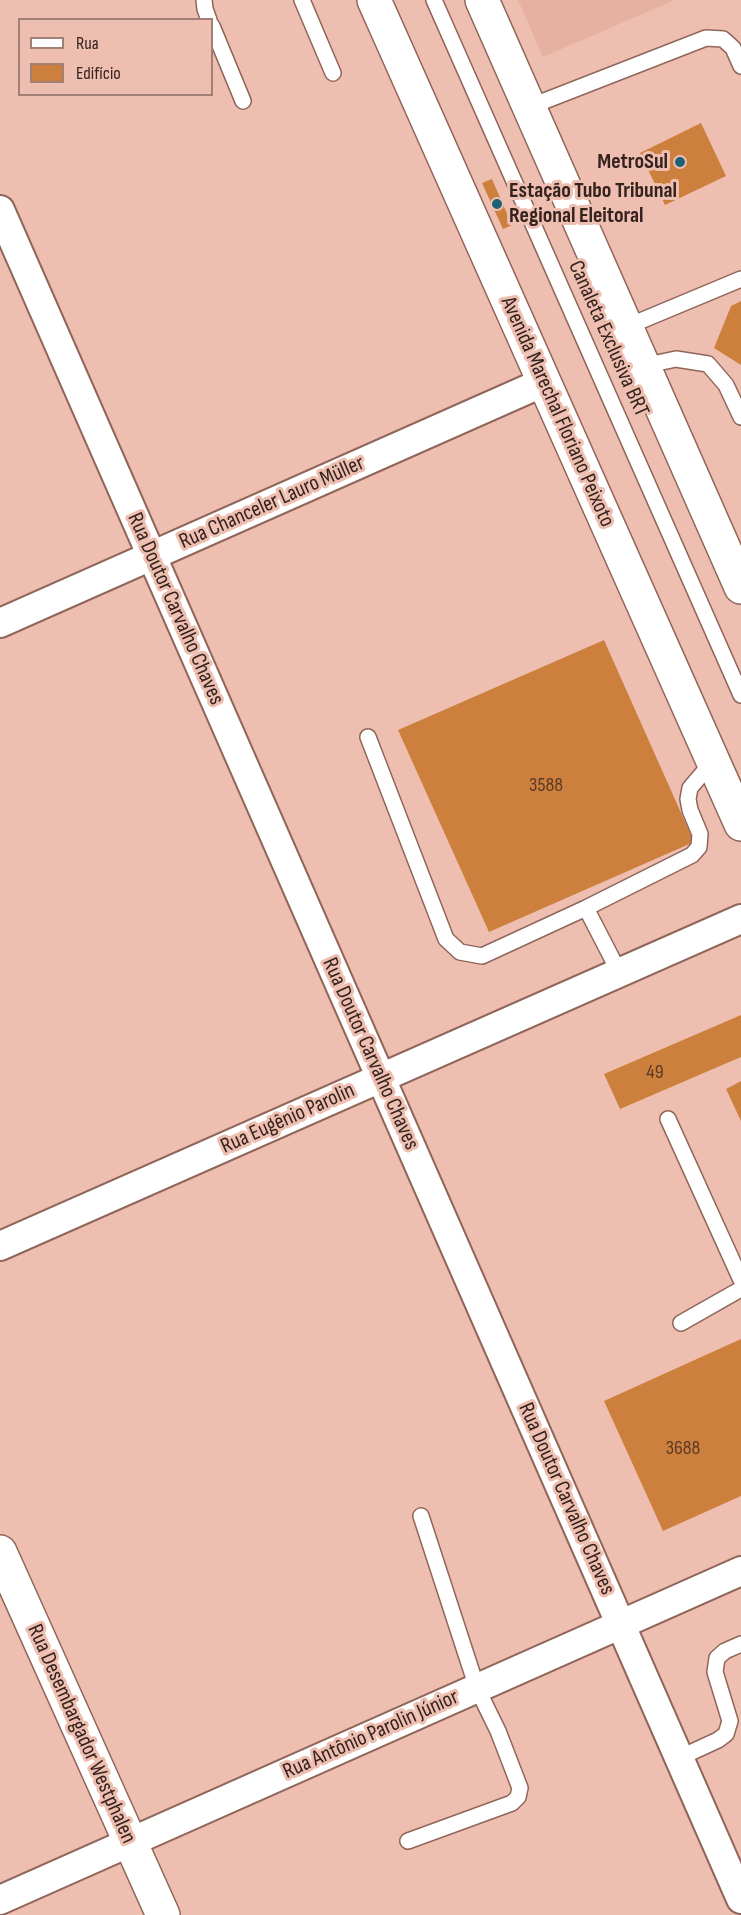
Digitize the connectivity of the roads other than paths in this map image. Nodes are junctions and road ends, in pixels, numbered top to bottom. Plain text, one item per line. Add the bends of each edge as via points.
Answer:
1 (204, 0) edge
2 (302, 0) edge
3 (374, 0) edge
4 (434, 0) edge
5 (482, 0) edge
6 (208, 18) edge
7 (213, 28) edge
8 (741, 66) edge
9 (333, 73) dead end
10 (243, 101) dead end
11 (529, 107) junction
12 (0, 210) edge
13 (741, 279) edge
14 (626, 327) junction
15 (643, 366) junction
16 (544, 382) junction
17 (741, 417) edge
18 (152, 556) junction
19 (741, 587) edge
20 (0, 623) edge
21 (741, 695) edge
22 (368, 737) dead end
23 (713, 761) junction
24 (741, 824) edge
25 (586, 908) junction
26 (741, 919) edge
27 (619, 972) junction
28 (381, 1078) junction
29 (668, 1119) dead end
30 (0, 1246) edge
31 (741, 1280) edge
32 (741, 1289) edge
33 (681, 1323) dead end
34 (420, 1516) dead end
35 (0, 1552) edge
36 (741, 1570) edge
37 (620, 1624) junction
38 (741, 1644) edge
39 (477, 1688) junction
40 (679, 1758) junction
41 (408, 1841) dead end
42 (130, 1842) junction
43 (741, 1899) edge
44 (0, 1900) edge
45 (163, 1915) edge

1 - 6 lane
2 - 9 lane
3 - 16 street, Avenida Marechal Floriano Peixoto
4 - 21 lane, Canaleta Exclusiva BRT
5 - 11 street
7 - 10 lane
8 - 11 lane via 733,48 723,39 706,38
11 - 14 street
12 - 18 street, Rua Doutor Carvalho Chaves
13 - 14 lane
14 - 15 street
15 - 17 lane via 676,358 708,364 726,385
15 - 19 street
16 - 18 street, Rua Chanceler Lauro Müller
16 - 23 street, Avenida Marechal Floriano Peixoto
18 - 20 street, Rua Chanceler Lauro Müller
18 - 28 street, Rua Doutor Carvalho Chaves
22 - 25 lane via 446,939 460,952 482,956
23 - 24 street, Avenida Marechal Floriano Peixoto
23 - 25 lane via 690,788 688,799 700,834 699,847 692,855
25 - 27 lane
26 - 27 street, Rua Eugênio Parolin
27 - 28 street, Rua Eugênio Parolin
28 - 30 street, Rua Eugênio Parolin
28 - 37 street, Rua Doutor Carvalho Chaves
29 - 31 lane
32 - 33 lane
34 - 39 lane
35 - 42 street, Rua Desembargador Westphalen
36 - 37 street, Rua Antônio Parolin Júnior
37 - 39 street, Rua Antônio Parolin Júnior
37 - 40 street, Rua Doutor Carvalho Chaves
38 - 40 lane via 717,1658 715,1672 730,1721 726,1734
39 - 41 lane via 520,1788 518,1797 512,1803
39 - 42 street, Rua Antônio Parolin Júnior
40 - 43 street, Rua Doutor Carvalho Chaves
42 - 44 street, Rua Antônio Parolin Júnior
42 - 45 street, Rua Desembargador Westphalen

